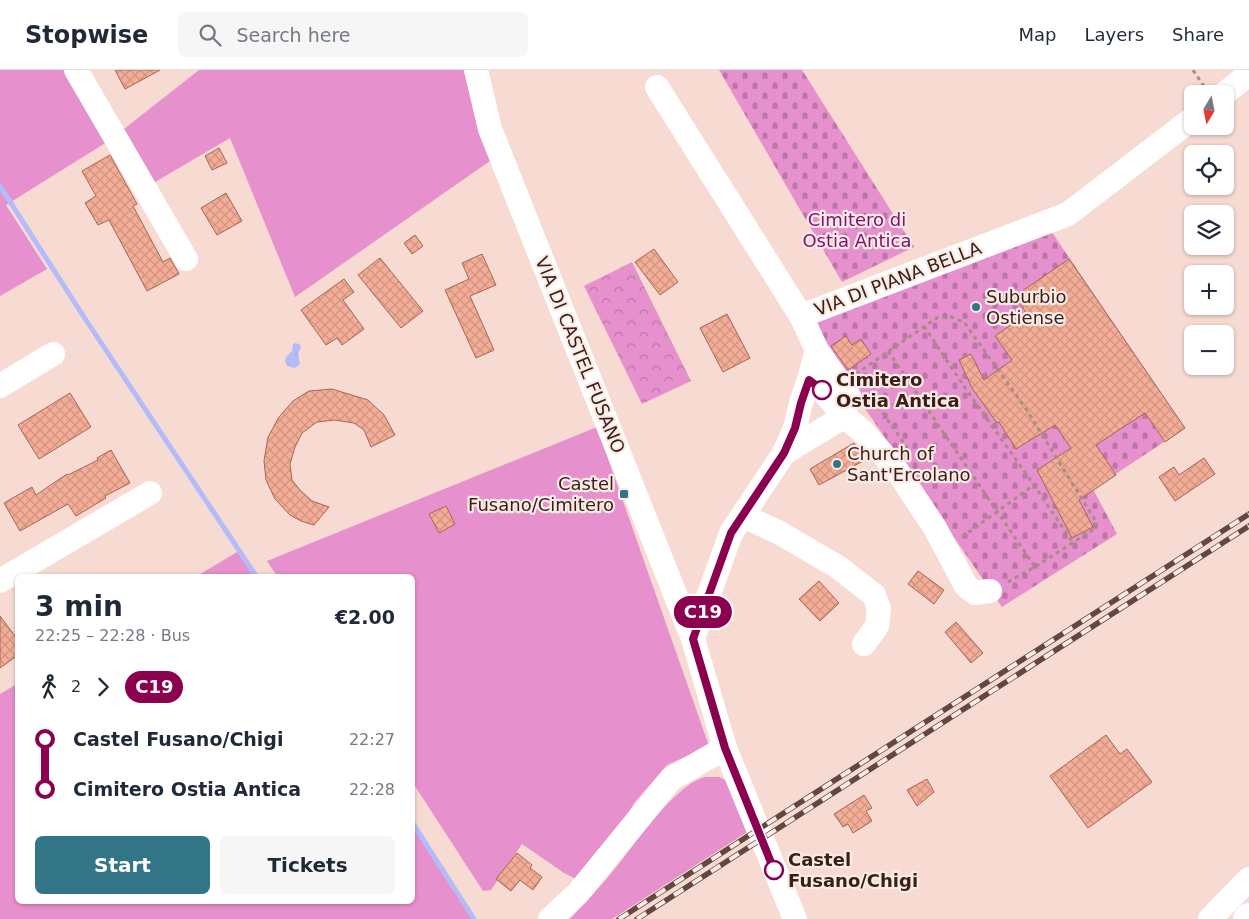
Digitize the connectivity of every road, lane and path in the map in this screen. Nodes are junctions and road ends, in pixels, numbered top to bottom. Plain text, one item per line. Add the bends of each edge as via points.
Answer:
1 (76, 70) edge
2 (476, 70) edge
3 (1193, 70) edge
4 (1249, 74) edge
5 (1202, 85) edge
6 (1234, 86) edge
7 (658, 87) dead end
8 (1184, 125) edge
9 (186, 259) dead end
10 (801, 316) junction
11 (924, 326) junction
12 (817, 350) junction
13 (888, 351) junction
14 (53, 354) dead end
15 (809, 380) junction
16 (0, 386) edge
17 (846, 397) junction
18 (784, 453) junction
19 (1034, 485) junction
20 (150, 493) dead end
21 (997, 512) junction
22 (742, 516) junction
23 (962, 541) dead end
24 (1073, 543) junction
25 (1035, 567) junction
26 (0, 581) edge
27 (990, 591) joint
28 (693, 639) junction
29 (864, 644) dead end
30 (725, 748) junction
31 (1249, 878) edge
32 (550, 919) edge
33 (795, 919) edge
34 (1210, 919) edge

1 - 9 street
2 - 28 street, VIA DI CASTEL FUSANO via 494,138
3 - 5 path
4 - 6 street
7 - 10 street
8 - 10 street, VIA DI PIANA BELLA via 1068,214
10 - 12 street, VIA DI PIANA BELLA
11 - 13 path
11 - 19 path
11 - 24 path via 938,316 964,322 1007,380 1097,523
12 - 15 street
12 - 17 street, VIA DI PIANA BELLA
13 - 17 path
13 - 21 path
14 - 16 street
15 - 17 street via 822,390
15 - 18 street
17 - 18 street via 837,421
17 - 27 street via 863,432 896,469 966,586 975,593
18 - 22 street
19 - 21 path
19 - 24 path
20 - 26 street
21 - 23 path via 962,536
21 - 25 path
22 - 28 street via 731,533
22 - 29 street via 778,532 838,567 874,596 879,609 877,626
24 - 25 path
25 - 27 path
28 - 30 street, VIA DI CASTEL FUSANO
30 - 32 street via 671,779 578,893
30 - 33 street, VIA DI CASTEL FUSANO
31 - 34 street

